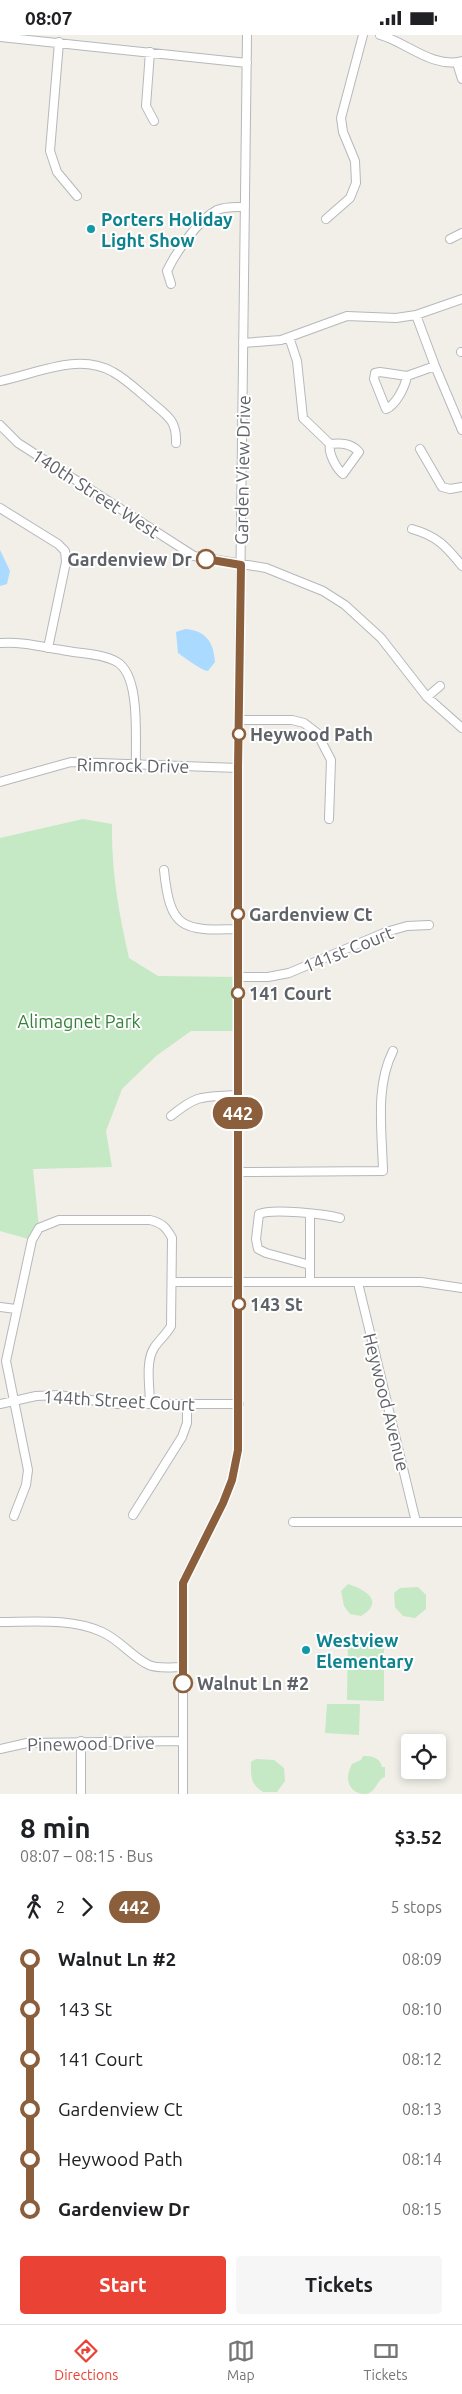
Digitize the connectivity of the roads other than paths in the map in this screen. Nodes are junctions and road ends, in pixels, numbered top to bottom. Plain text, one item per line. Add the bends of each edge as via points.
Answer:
1 (247, 35) edge
2 (363, 35) edge
3 (380, 35) edge
4 (0, 37) edge
5 (59, 42) junction
6 (150, 52) junction
7 (460, 62) edge
8 (247, 63) junction
9 (462, 79) edge
10 (154, 121) dead end
11 (77, 196) dead end
12 (245, 207) junction
13 (326, 219) dead end
14 (462, 233) edge
15 (450, 239) dead end
16 (171, 284) dead end
17 (462, 299) edge
18 (416, 315) junction
19 (289, 337) junction
20 (243, 343) junction
21 (435, 366) junction
22 (407, 376) junction
23 (0, 381) edge
24 (0, 425) edge
25 (462, 430) edge
26 (176, 443) dead end
27 (330, 444) dead end
28 (420, 449) dead end
29 (462, 487) edge
30 (0, 508) edge
31 (412, 529) dead end
32 (241, 565) junction
33 (462, 565) edge
34 (0, 643) edge
35 (48, 648) junction
36 (440, 686) dead end
37 (427, 697) junction
38 (239, 720) junction
39 (462, 727) edge
40 (136, 764) junction
41 (238, 768) junction
42 (0, 782) edge
43 (329, 819) dead end
44 (164, 870) dead end
45 (429, 925) dead end
46 (238, 929) junction
47 (238, 977) junction
48 (393, 1051) dead end
49 (238, 1095) junction
50 (171, 1117) dead end
51 (238, 1172) junction
52 (310, 1215) junction
53 (340, 1218) dead end
54 (310, 1265) junction
55 (172, 1282) junction
56 (310, 1282) junction
57 (239, 1283) junction
58 (358, 1283) junction
59 (462, 1288) edge
60 (0, 1307) edge
61 (16, 1309) junction
62 (13, 1401) junction
63 (150, 1404) junction
64 (187, 1404) junction
65 (239, 1404) junction
66 (0, 1405) edge
67 (133, 1515) dead end
68 (14, 1517) dead end
69 (293, 1522) dead end
70 (416, 1522) junction
71 (462, 1522) edge
72 (0, 1622) edge
73 (183, 1667) junction
74 (81, 1741) junction
75 (183, 1741) junction
76 (0, 1749) edge
77 (80, 1794) edge
78 (183, 1794) edge

1 - 8 street, Garden View Drive
2 - 13 street via 341,117 343,132 355,161 356,183 350,198
3 - 7 street via 432,59
4 - 5 street
5 - 6 street
5 - 11 street via 50,151 57,172
6 - 8 street
6 - 10 street via 146,106
7 - 9 street
8 - 12 street, Garden View Drive
12 - 16 street via 216,211 189,235 167,271
12 - 20 street, Garden View Drive
14 - 15 street
17 - 18 street
18 - 19 street via 396,318 347,316
18 - 21 street
19 - 20 street via 281,341
19 - 27 street via 297,361 303,418
20 - 32 street, Garden View Drive
21 - 22 street
21 - 25 street
22 - 22 street via 375,373 374,379 386,409 391,407
23 - 26 street via 71,364 99,366 123,378 171,419 177,430
24 - 32 street, 140th Street West via 18,443 194,556
28 - 29 street via 442,487
30 - 35 street via 65,551 66,562
31 - 33 street via 430,534 445,545
32 - 37 street, 140th Street West via 266,568 295,578 345,605 381,638
32 - 38 street, Garden View Drive
34 - 35 street
35 - 40 street via 108,658 126,669 133,687
36 - 37 street
37 - 39 street, 140th Street West
38 - 41 street, Garden View Drive
38 - 43 street via 292,720 304,723 317,733 331,760
40 - 41 street, Rimrock Drive
40 - 42 street, Rimrock Drive via 71,762
41 - 46 street, Garden View Drive
44 - 46 street via 166,893 183,925 215,930
45 - 47 street, 141st Court via 407,926 386,932 289,973
46 - 47 street, Garden View Drive
47 - 49 street, Garden View Drive
48 - 51 street via 382,1081 383,1171
49 - 50 street via 198,1097
49 - 51 street, Garden View Drive
51 - 57 street, Garden View Drive
52 - 53 street via 320,1213
52 - 54 street
52 - 54 street via 266,1211 259,1214 256,1239 258,1249 266,1253
54 - 56 street
55 - 57 street
55 - 61 street via 172,1238 160,1222 59,1219 39,1228 32,1241
55 - 63 street via 171,1326 150,1357
56 - 57 street
56 - 58 street
57 - 65 street, Garden View Drive
58 - 59 street via 422,1283
58 - 70 street, Heywood Avenue
60 - 61 street
61 - 62 street via 6,1361
62 - 63 street, 144th Street Court via 59,1395
62 - 66 street, 144th Street Court
62 - 68 street via 28,1470
63 - 64 street, 144th Street Court
64 - 65 street, 144th Street Court
64 - 67 street via 182,1437
65 - 73 street, Garden View Drive via 238,1450 232,1480 183,1583
69 - 70 street
70 - 71 street
72 - 73 street via 84,1625 103,1632 150,1666
73 - 75 street, Garden View Drive
74 - 75 street, Pinewood Drive
74 - 76 street, Pinewood Drive via 27,1743
74 - 77 street
75 - 78 street, Garden View Drive

